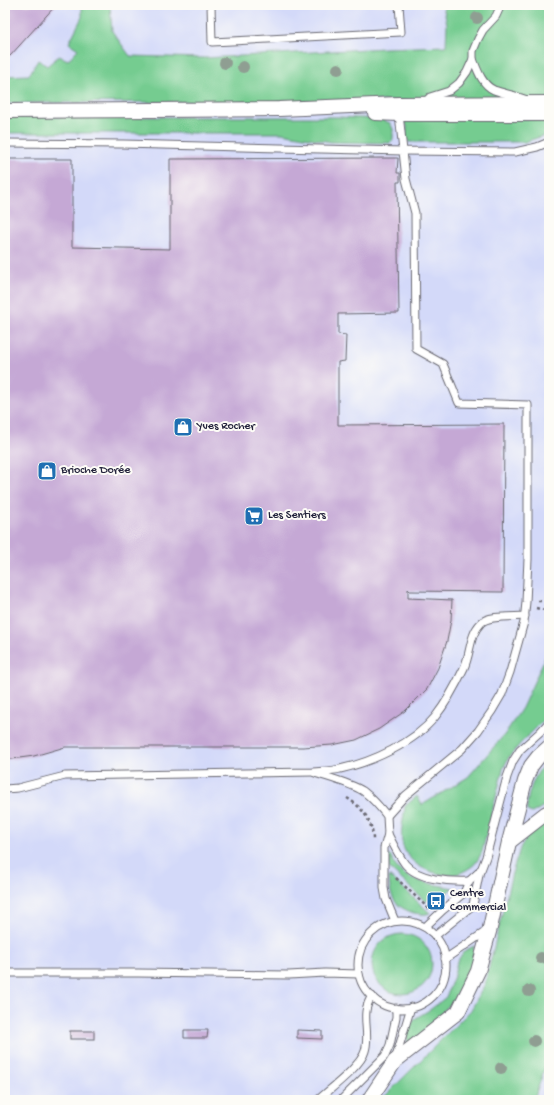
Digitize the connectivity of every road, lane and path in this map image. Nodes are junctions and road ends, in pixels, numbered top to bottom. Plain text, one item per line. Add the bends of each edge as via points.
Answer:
1 (211, 5) edge
2 (399, 5) edge
3 (501, 5) edge
4 (473, 59) junction
5 (532, 103) junction
6 (549, 103) edge
7 (423, 104) junction
8 (279, 109) junction
9 (5, 111) edge
10 (399, 114) junction
11 (549, 114) edge
12 (549, 142) edge
13 (5, 143) edge
14 (403, 151) junction
15 (538, 609) dead end
16 (549, 611) edge
17 (525, 616) junction
18 (549, 722) edge
19 (549, 747) edge
20 (313, 772) junction
21 (5, 789) edge
22 (342, 796) dead end
23 (549, 812) edge
24 (388, 816) junction
25 (388, 834) junction
26 (509, 842) junction
27 (373, 847) dead end
28 (480, 870) junction
29 (392, 875) dead end
30 (469, 881) junction
31 (430, 910) dead end
32 (395, 921) junction
33 (425, 927) junction
34 (490, 928) junction
35 (435, 936) junction
36 (445, 959) junction
37 (5, 973) edge
38 (359, 974) junction
39 (372, 996) junction
40 (411, 1007) junction
41 (396, 1008) junction
42 (395, 1061) junction
43 (318, 1100) edge
44 (341, 1100) edge
45 (369, 1100) edge

1 - 2 lane via 212,42 401,32
3 - 4 lane via 496,16 482,30
4 - 5 lane via 484,81 492,89 519,96
4 - 7 lane via 459,83 449,91 430,97
5 - 6 street
5 - 7 street
7 - 8 street
8 - 9 street
8 - 10 street
10 - 11 street
10 - 14 lane
12 - 14 lane via 515,152
13 - 14 lane
14 - 17 lane via 406,179 415,213 416,349 443,364 459,403 528,405 528,559
15 - 16 path
17 - 20 lane via 482,621 474,631 465,666 451,693 420,731 392,750 364,761 341,769
17 - 24 lane via 510,672 492,711 462,749 405,796
18 - 28 lane via 520,750 513,761
19 - 26 street via 531,766
20 - 21 lane via 65,776
20 - 24 lane via 362,791
22 - 27 path via 362,809 373,833
23 - 26 street
24 - 25 lane
25 - 30 lane via 405,865 411,870 434,879
25 - 32 lane via 384,848 384,888
26 - 34 street
28 - 30 lane
28 - 35 lane via 473,905
29 - 31 path
30 - 33 lane via 464,893
32 - 33 lane via 411,922
32 - 38 lane via 377,929 366,940 359,953
33 - 35 lane
34 - 36 lane
34 - 42 street via 478,971 458,1012
35 - 36 lane via 442,946
36 - 40 lane via 445,972 437,990 423,1003
37 - 38 lane
38 - 39 lane
39 - 41 lane via 383,1004
39 - 43 lane via 365,1012 365,1053 358,1063
40 - 41 lane
40 - 42 lane
41 - 44 lane via 390,1045 385,1056
42 - 45 street

